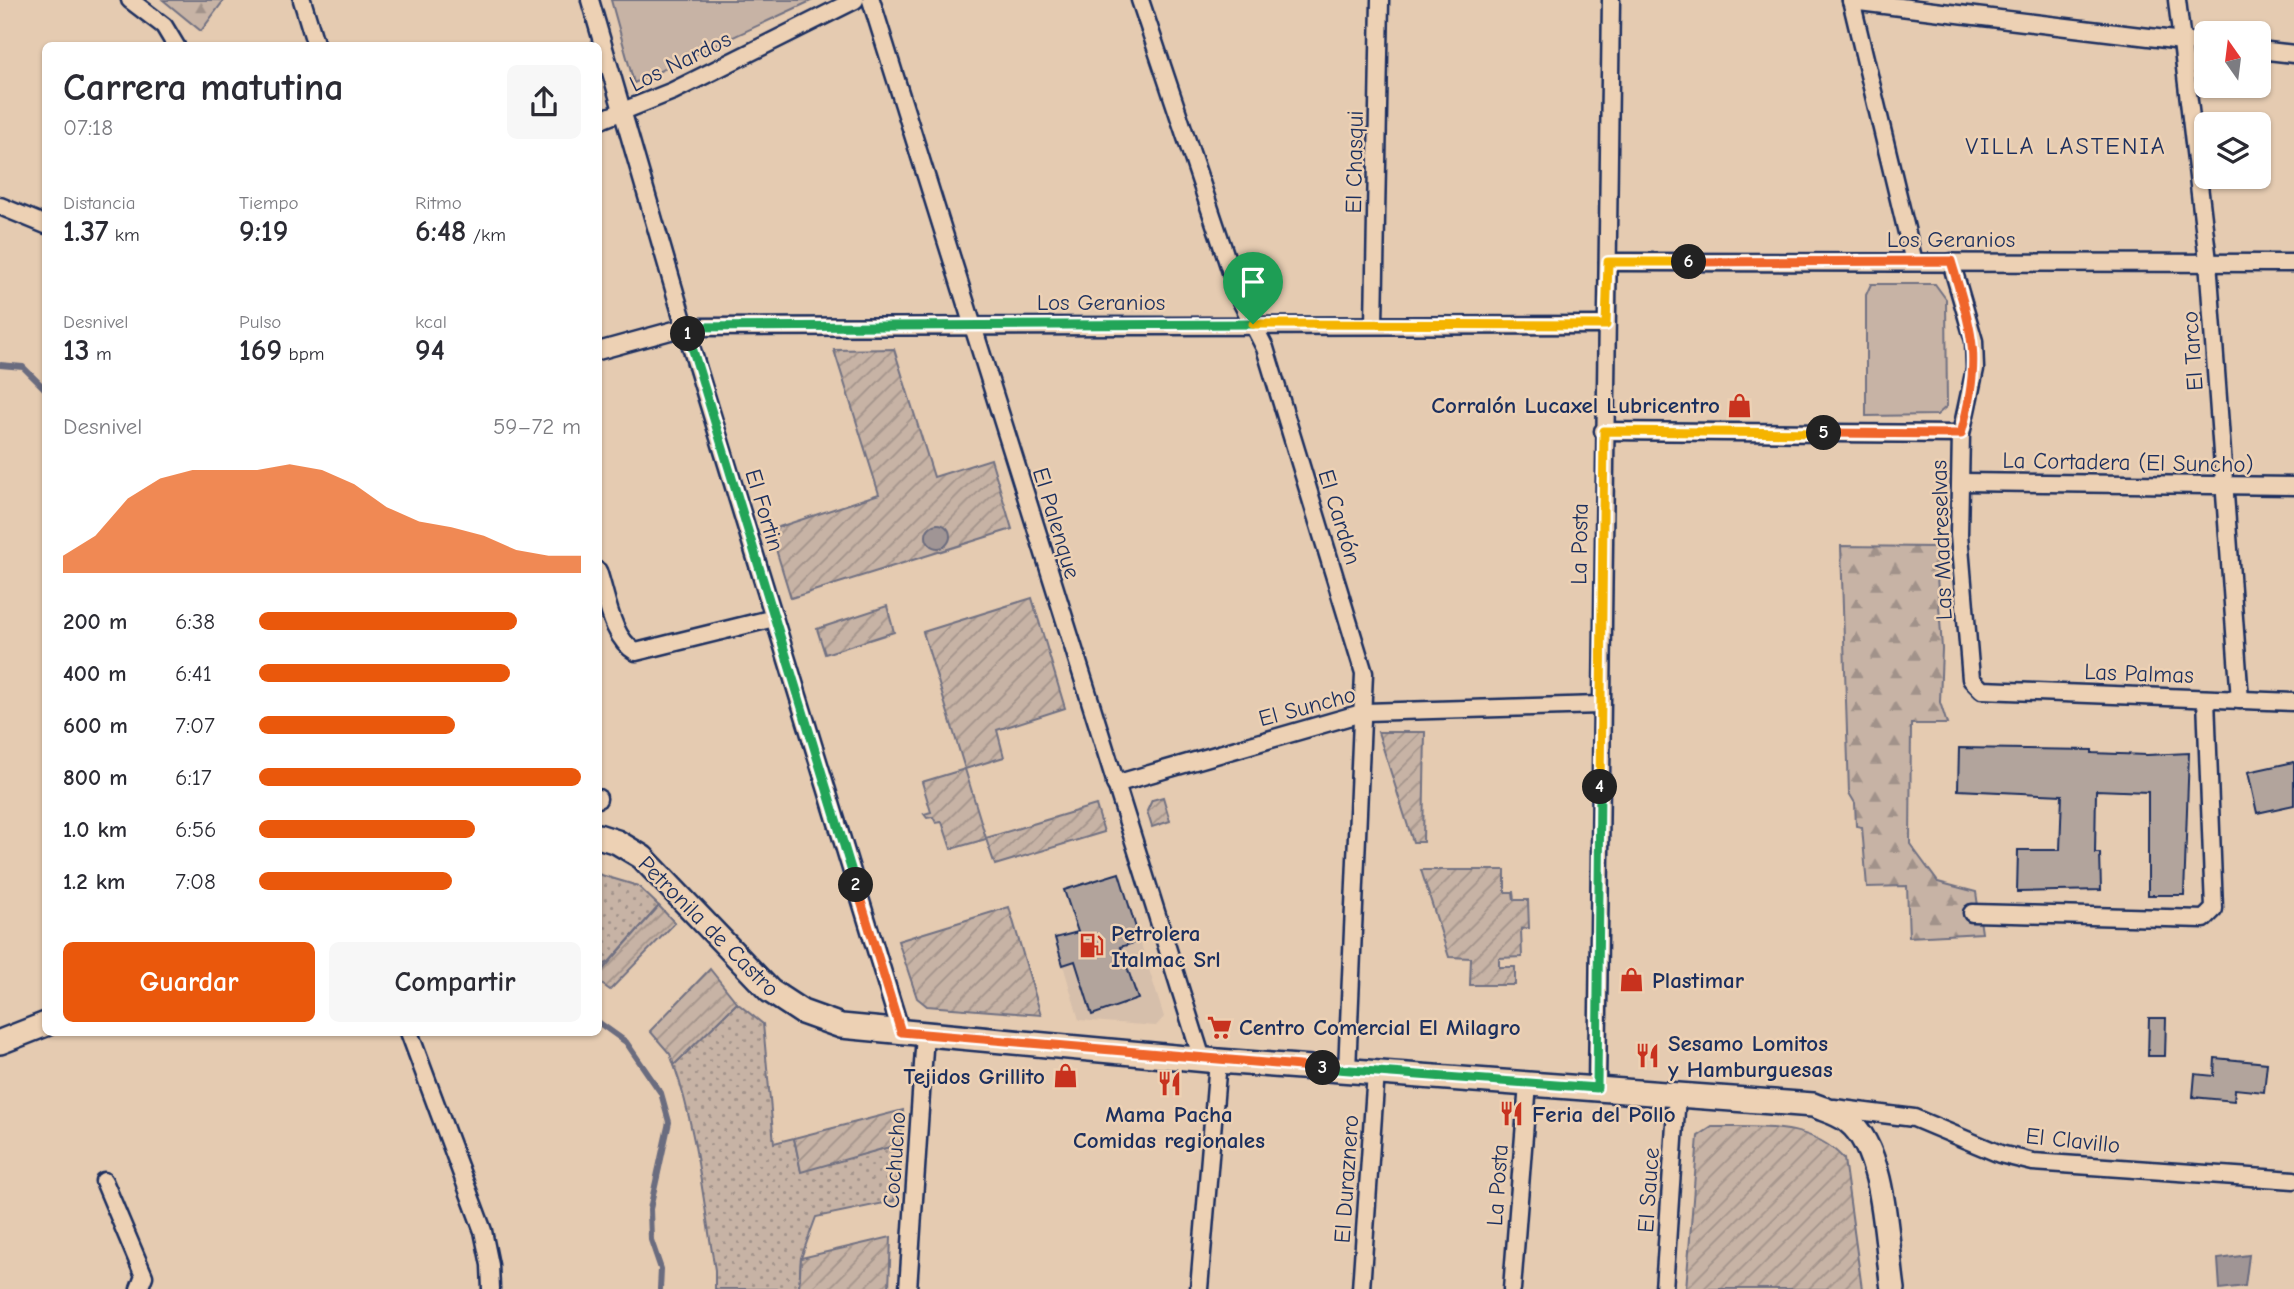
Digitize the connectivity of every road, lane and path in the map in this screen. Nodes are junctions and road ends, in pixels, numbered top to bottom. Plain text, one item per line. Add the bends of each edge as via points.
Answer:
1 (130, 0) edge
2 (302, 0) edge
3 (590, 0) edge
4 (855, 0) edge
5 (871, 0) edge
6 (1140, 0) edge
7 (1380, 0) edge
8 (1611, 0) edge
9 (1851, 0) edge
10 (2177, 0) edge
11 (2181, 41) junction
12 (174, 42) edge
13 (315, 42) edge
14 (2194, 42) edge
15 (2272, 51) edge
16 (2294, 54) edge
17 (623, 114) junction
18 (602, 120) edge
19 (0, 206) edge
20 (42, 223) edge
21 (1951, 261) junction
22 (2208, 261) junction
23 (1608, 262) junction
24 (1914, 262) junction
25 (2294, 263) edge
26 (1253, 324) junction
27 (971, 325) junction
28 (1374, 325) junction
29 (1606, 325) junction
30 (685, 327) junction
31 (602, 350) edge
32 (1604, 431) junction
33 (1961, 434) junction
34 (1962, 482) junction
35 (2224, 486) junction
36 (2294, 486) edge
37 (602, 583) edge
38 (774, 618) junction
39 (1982, 690) joint
40 (2206, 699) junction
41 (2240, 700) junction
42 (2294, 702) edge
43 (1600, 705) junction
44 (1365, 712) junction
45 (1115, 784) junction
46 (602, 837) edge
47 (1972, 913) dead end
48 (42, 1026) edge
49 (901, 1032) junction
50 (925, 1034) junction
51 (410, 1036) edge
52 (0, 1042) edge
53 (1210, 1060) junction
54 (1347, 1070) junction
55 (1376, 1072) junction
56 (1528, 1084) junction
57 (1597, 1088) junction
58 (1677, 1095) junction
59 (1814, 1105) junction
60 (2294, 1180) edge
61 (104, 1181) dead end
62 (139, 1289) edge
63 (491, 1289) edge
64 (908, 1289) edge
65 (1199, 1289) edge
66 (1361, 1289) edge
67 (1512, 1289) edge
68 (1664, 1289) edge
69 (1893, 1289) edge

1 - 12 street via 164,26
2 - 13 street
3 - 17 street, El Fortin
4 - 17 street, Los Nardos
5 - 27 street, El Palenque
6 - 26 street, El Cardón via 1240,299
7 - 28 street, El Chasqui
8 - 23 street, La Posta
9 - 11 street
9 - 24 street
10 - 11 street, El Tarco
11 - 14 street
11 - 22 street, El Tarco
15 - 16 street
17 - 18 street, Los Nardos
17 - 30 street, El Fortin
19 - 20 street
21 - 22 street, Los Geranios
21 - 24 street, Los Geranios
21 - 33 street, Las Madreselvas via 1973,341 1972,391
22 - 25 street, Los Geranios
22 - 35 street, El Tarco
23 - 24 street, Los Geranios
23 - 29 street, La Posta
26 - 27 street, Los Geranios
26 - 28 street, Los Geranios
26 - 44 street, El Cardón via 1265,348 1364,673
27 - 30 street, Los Geranios
27 - 45 street, El Palenque
28 - 29 street, Los Geranios
29 - 32 street, La Posta
30 - 31 street, Los Geranios
30 - 38 street, El Fortin
32 - 33 street
32 - 43 street, La Posta
33 - 34 street, Las Madreselvas
34 - 35 street, La Cortadera (El Suncho)
34 - 39 street, Las Madreselvas via 1959,535 1971,679
35 - 36 street, La Cortadera (El Suncho)
35 - 41 street, El Tarco
37 - 38 street via 625,646 636,652
38 - 49 street, El Fortin
39 - 40 street, Las Palmas
40 - 41 street, Las Palmas
40 - 47 street via 2214,909 2204,919
41 - 42 street, Las Palmas
43 - 44 street, El Suncho
43 - 57 street, La Posta
44 - 45 street, El Suncho
44 - 54 street, El Cardón
45 - 53 street, El Palenque
46 - 49 main road, Petronila de Castro via 642,857 741,965 780,998 841,1027
48 - 52 main road
49 - 50 main road, Petronila de Castro
50 - 53 main road, Petronila de Castro
50 - 64 street, Cochucho
51 - 63 street via 483,1231
53 - 54 main road, Petronila de Castro
53 - 65 street
54 - 55 main road, Petronila de Castro
55 - 56 main road, Petronila de Castro
55 - 66 street, El Duraznero
56 - 57 main road, Petronila de Castro
56 - 67 street, La Posta
57 - 58 main road, Petronila de Castro
58 - 59 main road, Petronila de Castro
58 - 68 street, El Sauce
59 - 60 street, El Clavillo via 1914,1118 2000,1154 2034,1162
59 - 69 main road via 1849,1122 1867,1144 1878,1182
61 - 62 street via 144,1276

